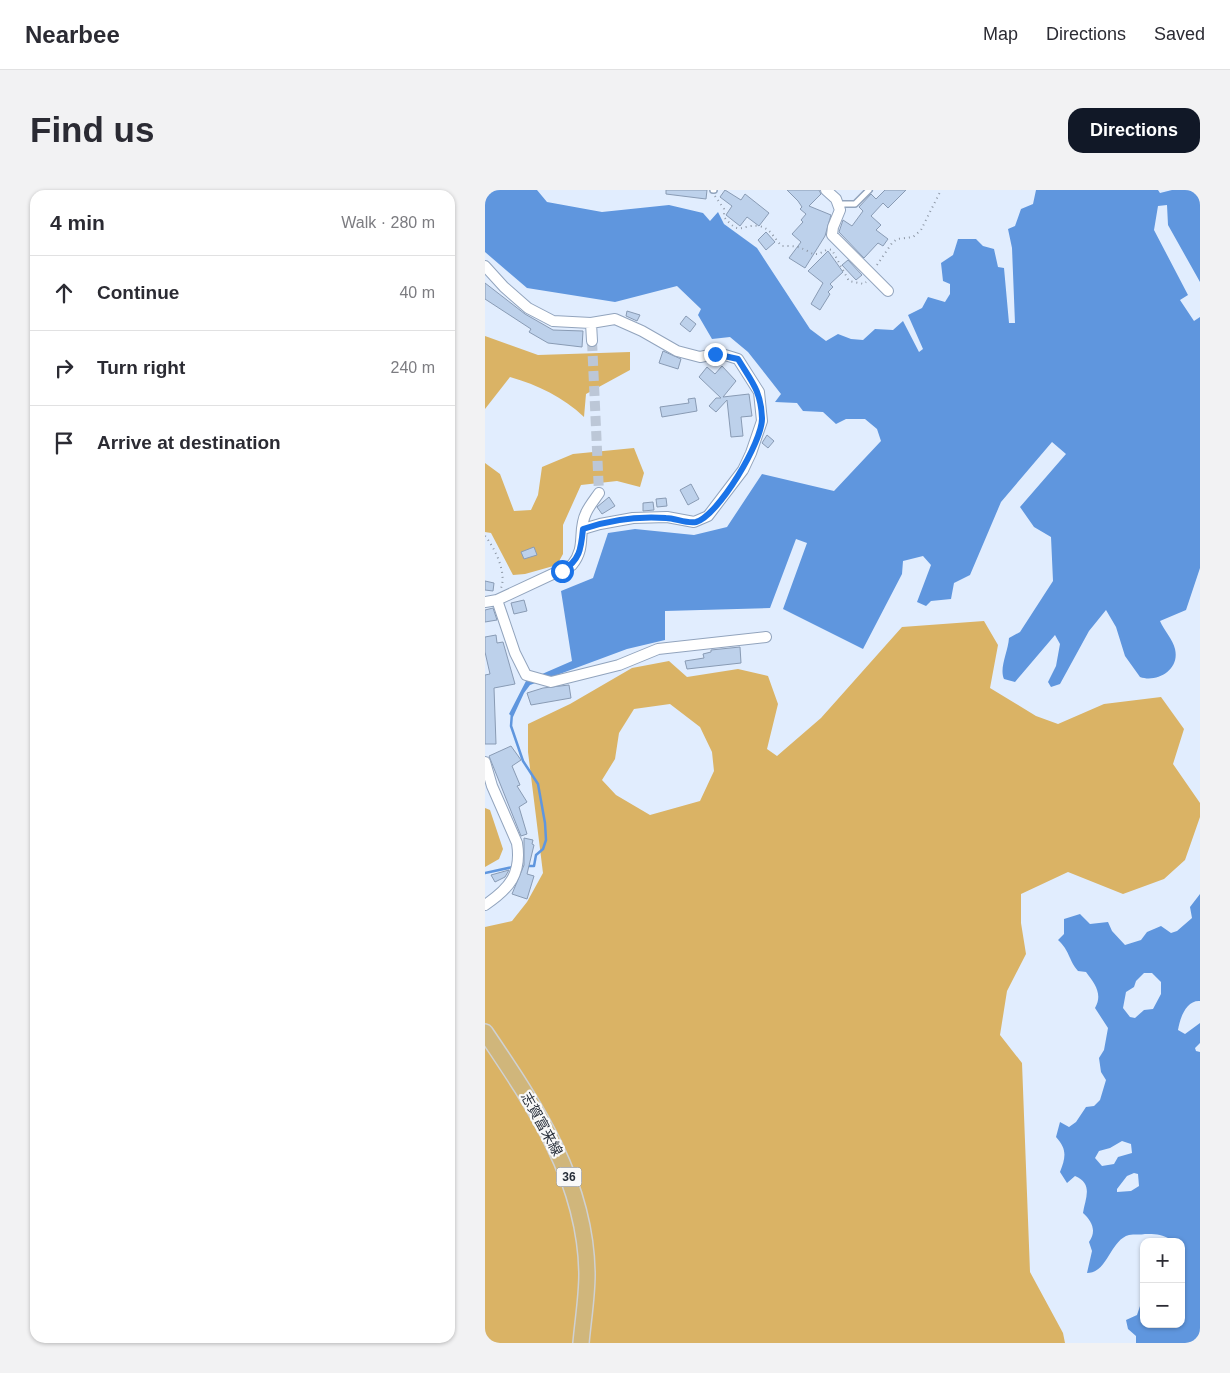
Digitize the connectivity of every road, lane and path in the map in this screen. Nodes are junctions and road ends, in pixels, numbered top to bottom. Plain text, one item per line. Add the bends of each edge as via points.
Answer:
1 (713, 190) edge
2 (826, 190) edge
3 (869, 190) edge
4 (941, 190) edge
5 (840, 210) junction
6 (485, 266) edge
7 (873, 274) junction
8 (888, 291) dead end
9 (591, 323) junction
10 (592, 341) tunnel mouth
11 (599, 493) tunnel mouth
12 (583, 529) junction
13 (485, 536) edge
14 (497, 600) junction
15 (485, 602) edge
16 (766, 637) dead end
17 (485, 762) edge
18 (485, 905) edge
19 (485, 1032) edge
20 (581, 1343) edge

1 - 7 path via 715,199 724,209 724,217 732,226 739,229 758,226 774,234 782,246 799,247 809,254 818,255 832,250 849,280 864,284
2 - 5 street
3 - 5 lane via 855,204 843,204
4 - 7 path via 921,230 913,237 892,243
5 - 7 street via 832,235
6 - 9 street via 528,308 553,321
7 - 8 street
9 - 10 street
9 - 12 street via 615,319 677,351 700,357 715,354 738,359 759,392 762,421 743,470 708,516 695,522 633,518
11 - 12 street via 585,513
12 - 14 street via 579,557 572,565
13 - 14 path via 492,544 504,580
14 - 15 street
14 - 16 street via 515,654 526,675 551,682 619,665 658,649
17 - 18 street via 517,842 516,868 510,886
19 - 20 main road, 志賀富来線 / 36 via 556,1145 571,1181 584,1237 587,1275

